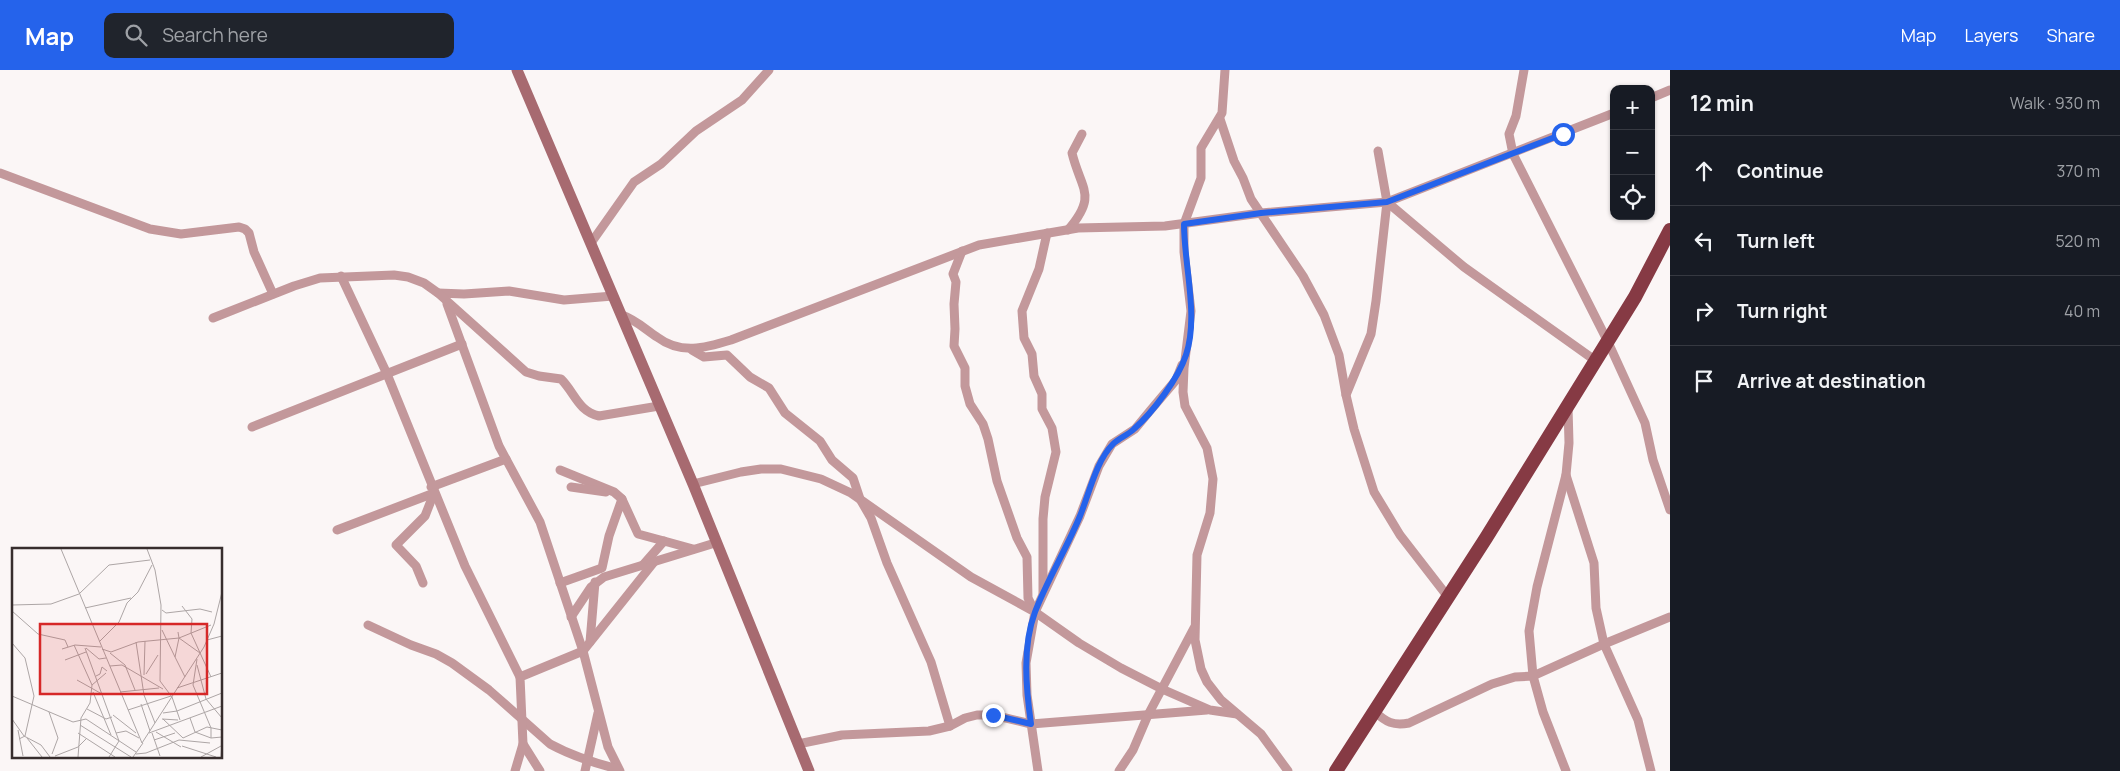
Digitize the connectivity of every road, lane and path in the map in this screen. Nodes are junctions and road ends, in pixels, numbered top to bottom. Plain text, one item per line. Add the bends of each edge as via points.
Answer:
1 (517, 70) edge
2 (769, 70) edge
3 (1225, 70) edge
4 (1524, 70) edge
5 (1670, 90) edge
6 (1655, 96) edge
7 (1610, 115) edge
8 (1220, 119) junction
9 (1082, 134) dead end
10 (1378, 151) dead end
11 (1513, 154) junction
12 (0, 173) edge
13 (1387, 202) junction
14 (1261, 213) junction
15 (1184, 224) junction
16 (1068, 230) junction
17 (1670, 230) edge
18 (1047, 233) junction
19 (591, 243) junction
20 (962, 251) junction
21 (341, 276) junction
22 (438, 293) junction
23 (273, 294) junction
24 (613, 296) junction
25 (446, 302) junction
26 (622, 315) junction
27 (213, 318) dead end
28 (1608, 342) junction
29 (462, 344) junction
30 (692, 350) junction
31 (1187, 354) junction
32 (1596, 361) junction
33 (387, 374) junction
34 (1346, 395) junction
35 (660, 406) junction
36 (1568, 406) junction
37 (252, 427) dead end
38 (506, 459) junction
39 (560, 470) dead end
40 (1566, 475) junction
41 (693, 484) junction
42 (572, 487) dead end
43 (432, 490) junction
44 (612, 491) junction
45 (622, 499) junction
46 (860, 499) junction
47 (1670, 510) edge
48 (338, 530) dead end
49 (664, 541) junction
50 (715, 543) junction
51 (693, 550) junction
52 (654, 562) junction
53 (643, 565) junction
54 (595, 582) junction
55 (423, 583) dead end
56 (560, 583) junction
57 (1043, 596) junction
58 (1448, 597) junction
59 (1035, 612) junction
60 (571, 617) junction
61 (1670, 617) edge
62 (368, 625) dead end
63 (1194, 628) junction
64 (590, 642) junction
65 (1604, 644) junction
66 (583, 651) junction
67 (1533, 676) junction
68 (520, 677) junction
69 (1162, 689) junction
70 (1210, 710) junction
71 (598, 712) junction
72 (1375, 712) junction
73 (1238, 714) junction
74 (1148, 715) junction
75 (521, 716) junction
76 (1031, 724) junction
77 (950, 726) junction
78 (523, 744) junction
79 (798, 744) junction
80 (586, 761) junction
81 (619, 770) edge
82 (515, 771) edge
83 (540, 771) edge
84 (585, 771) edge
85 (810, 771) edge
86 (1038, 771) edge
87 (1119, 771) edge
88 (1288, 771) edge
89 (1336, 771) edge
90 (1566, 771) edge
91 (1651, 771) edge

1 - 19 main road
2 - 19 street via 742,100 696,131 661,164 634,182
3 - 8 street via 1224,107
4 - 11 street via 1516,116 1508,134
5 - 6 street
7 - 11 street
8 - 14 street via 1234,161
8 - 15 street via 1201,148 1201,178
9 - 16 street via 1072,153 1087,195 1079,217
10 - 13 street
11 - 13 street
11 - 28 street
12 - 23 street via 150,229 181,234 245,229
13 - 14 street
13 - 32 street via 1464,267
13 - 34 street via 1371,334
14 - 15 street
14 - 34 street via 1303,276 1324,315 1339,354
15 - 16 street
15 - 31 street via 1184,252 1192,312
16 - 18 street
17 - 28 highway
18 - 20 street
18 - 57 street via 1039,269 1022,310 1024,338 1032,354 1034,376 1042,394 1042,409 1052,428 1056,452 1043,519
19 - 24 main road
20 - 30 street via 731,340
20 - 59 street via 953,274 956,282 954,346 965,368 970,404 983,424 998,481 1017,538 1027,557 1028,598
21 - 22 street via 408,277
21 - 23 street via 320,278
21 - 33 street
22 - 24 street via 509,291 564,300
22 - 25 street
23 - 27 street
24 - 26 main road
25 - 29 street
25 - 35 street via 526,372 561,379 590,414 599,416
26 - 30 street via 666,343
26 - 35 main road
28 - 32 highway
28 - 47 street via 1645,423 1653,460
29 - 33 street
29 - 38 street via 489,422
30 - 46 street via 704,357 727,356 750,377 769,388 786,413 820,441 832,460 853,478
31 - 57 street via 1176,380 1135,429 1112,444 1099,466
31 - 63 street via 1183,380 1186,406 1207,448 1213,479 1210,513 1198,555
32 - 36 highway
33 - 37 street
33 - 43 street
34 - 58 street via 1374,492 1400,535
35 - 41 main road
36 - 40 street
36 - 58 highway
38 - 43 street
38 - 56 street via 538,514
39 - 44 street
40 - 65 street via 1594,562 1596,608
40 - 67 street via 1529,631
41 - 46 street via 741,472 781,469 821,479
41 - 50 main road
42 - 44 street
43 - 48 street
43 - 55 street via 425,516 396,545 416,566
43 - 68 street via 464,566
44 - 45 street
45 - 49 street via 638,534
45 - 56 street via 602,568
46 - 59 street via 971,577
46 - 77 street via 928,655
49 - 51 street
49 - 53 street
50 - 51 street
50 - 79 main road
51 - 52 street
52 - 53 street
52 - 64 street
53 - 54 street
54 - 60 street
54 - 64 street
56 - 60 street
57 - 59 street
58 - 72 highway
59 - 69 street via 1121,668
59 - 76 street via 1026,663
60 - 66 street
61 - 65 street
62 - 75 street via 452,663
63 - 69 street
63 - 73 street via 1201,669 1207,682
64 - 66 street
65 - 67 street
65 - 91 street via 1638,720
66 - 68 street
66 - 71 street
67 - 72 street via 1492,684 1409,723 1397,725 1385,721
67 - 90 street
68 - 75 street
69 - 70 street
69 - 74 street
70 - 73 street
70 - 74 street
71 - 80 street
71 - 81 street via 608,747
72 - 89 highway
73 - 88 street via 1264,738
74 - 76 street
74 - 87 street via 1133,750
75 - 78 street
75 - 80 street via 550,744
76 - 77 street via 993,715 977,715
76 - 86 street
77 - 79 street via 929,731 842,735
78 - 82 street
78 - 83 street
79 - 85 main road
80 - 81 street
80 - 84 street

